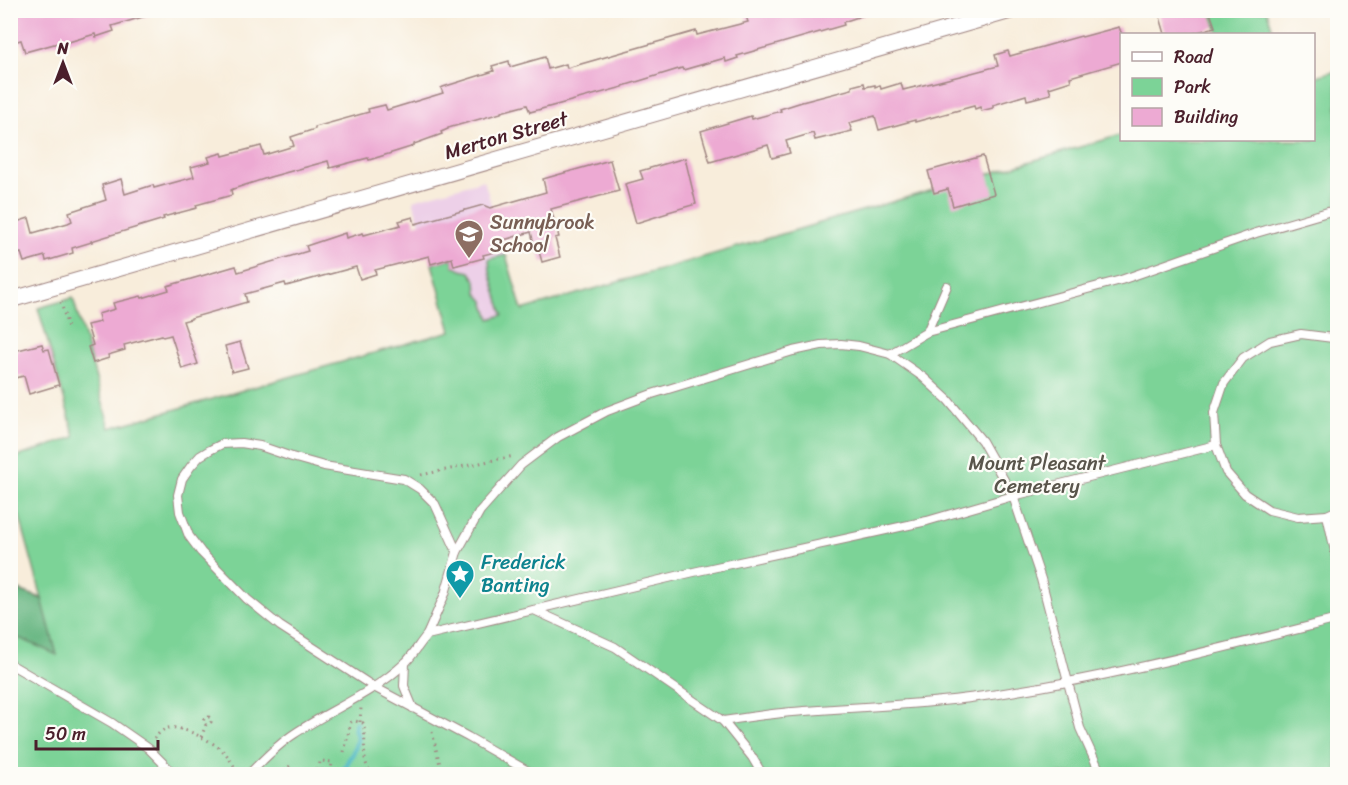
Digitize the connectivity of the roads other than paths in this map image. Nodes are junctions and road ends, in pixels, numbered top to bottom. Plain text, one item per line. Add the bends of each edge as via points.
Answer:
1 (1014, 10) edge
2 (1338, 209) edge
3 (947, 286) dead end
4 (10, 300) edge
5 (927, 332) junction
6 (1338, 341) edge
7 (890, 354) junction
8 (1216, 445) junction
9 (1013, 496) junction
10 (1338, 510) edge
11 (1327, 514) junction
12 (457, 552) junction
13 (1338, 564) edge
14 (533, 610) junction
15 (1338, 620) edge
16 (427, 635) junction
17 (405, 663) junction
18 (10, 664) edge
19 (1068, 682) junction
20 (374, 687) junction
21 (413, 708) junction
22 (723, 721) junction
23 (174, 774) edge
24 (249, 774) edge
25 (533, 774) edge
26 (762, 774) edge
27 (1101, 774) edge

1 - 4 street, Merton Street
2 - 5 lane via 1121,280
3 - 5 lane
5 - 7 lane
6 - 8 lane via 1301,334 1270,341 1243,358 1224,383 1214,414
7 - 9 lane via 948,400 982,441
7 - 12 lane via 858,346 821,345 607,411 558,437 521,465 480,511
8 - 9 lane
8 - 11 lane via 1226,472 1245,494 1269,510 1298,517
9 - 14 lane via 927,520
9 - 19 lane via 1041,579
10 - 11 lane
11 - 13 lane
12 - 16 lane
12 - 20 lane via 435,504 404,478 324,465 241,443 222,444 200,456 182,479 178,495 180,512 189,536 201,552 280,626
14 - 16 lane
14 - 22 lane via 615,647
15 - 19 lane
16 - 17 lane
17 - 20 lane
17 - 21 lane via 404,686
18 - 23 lane via 112,723 148,748
19 - 22 lane via 975,698
19 - 27 lane via 1080,728
20 - 21 lane
20 - 24 lane via 292,735
21 - 25 lane
22 - 26 lane

